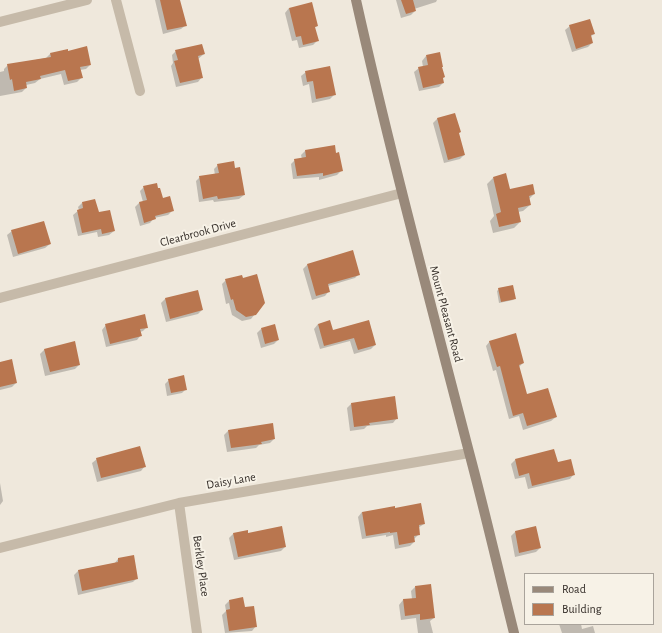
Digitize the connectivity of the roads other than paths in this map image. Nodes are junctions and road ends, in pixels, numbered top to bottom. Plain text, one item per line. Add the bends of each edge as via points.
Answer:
1 (87, 0) edge
2 (116, 0) edge
3 (356, 0) edge
4 (0, 22) edge
5 (140, 91) dead end
6 (402, 193) junction
7 (0, 298) edge
8 (469, 453) junction
9 (179, 503) junction
10 (0, 548) edge
11 (197, 633) edge
12 (514, 633) edge

1 - 4 street
2 - 5 street
3 - 6 street, Mount Pleasant Road
6 - 7 street, Clearbrook Drive
6 - 8 street, Mount Pleasant Road
8 - 9 street, Daisy Lane
8 - 12 street, Mount Pleasant Road
9 - 10 street, Daisy Lane
9 - 11 street, Berkley Place

